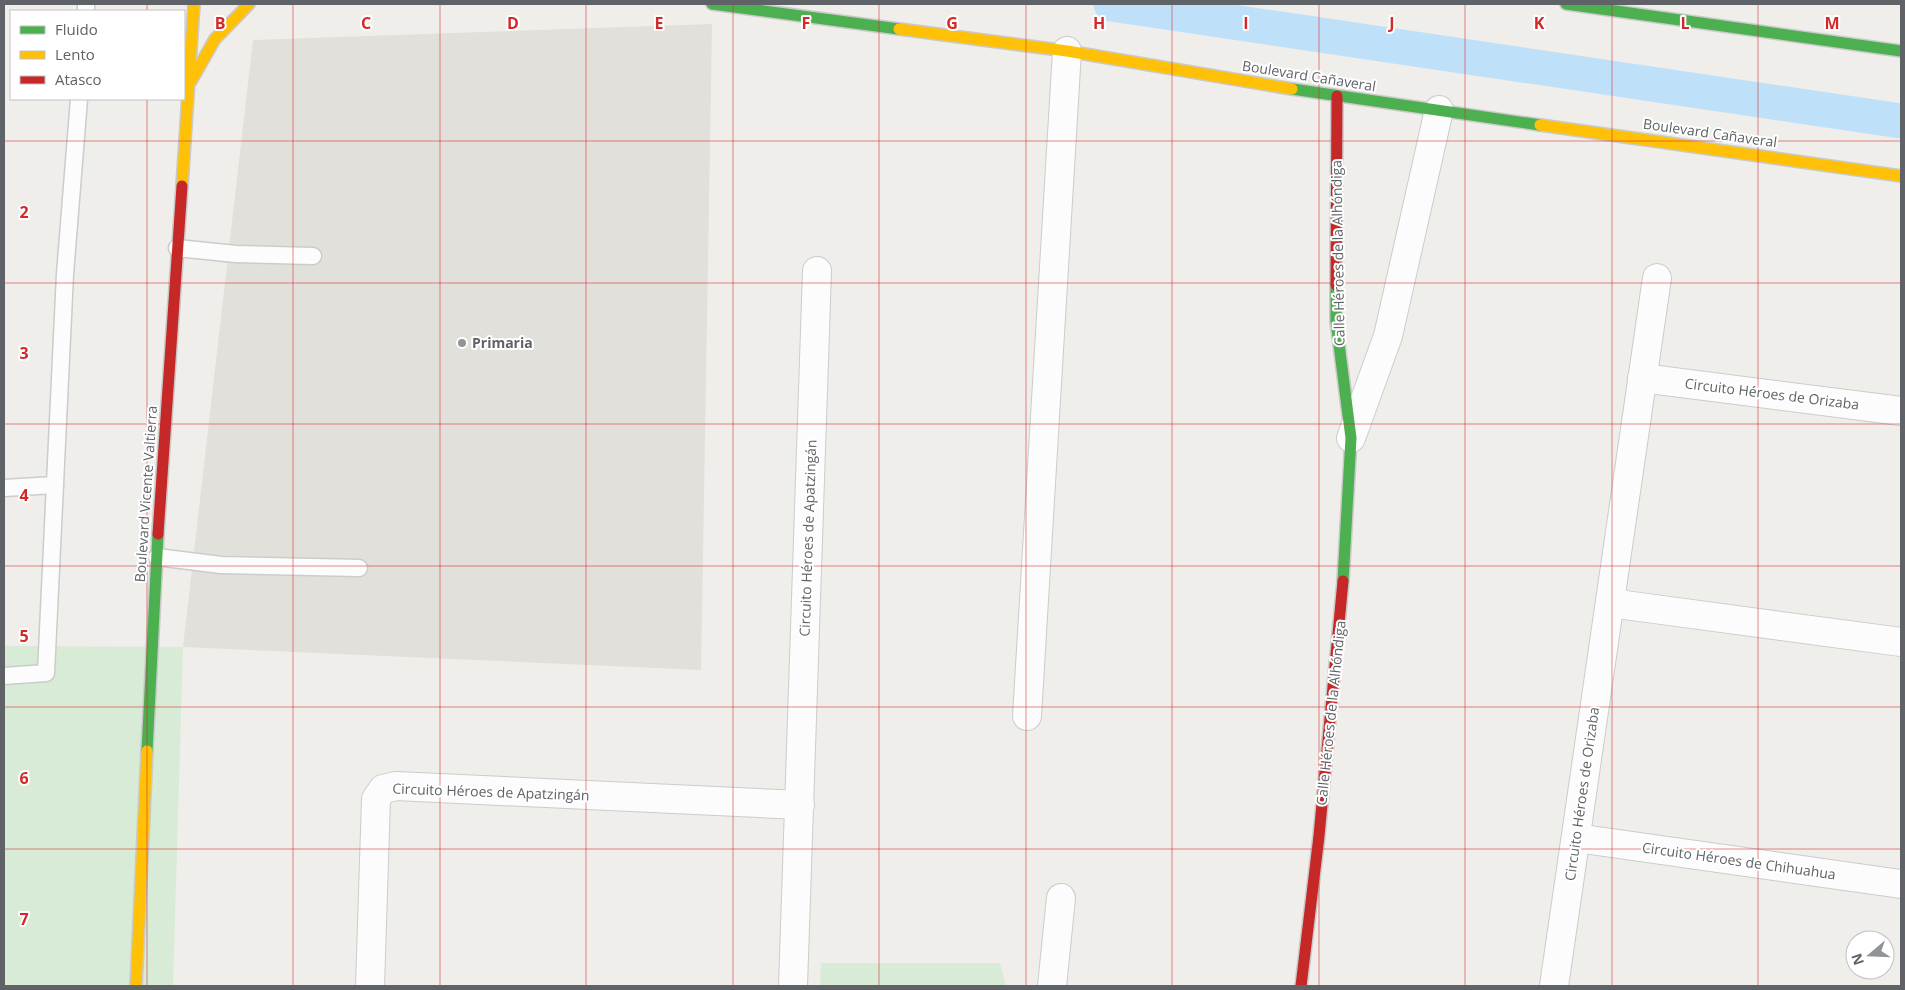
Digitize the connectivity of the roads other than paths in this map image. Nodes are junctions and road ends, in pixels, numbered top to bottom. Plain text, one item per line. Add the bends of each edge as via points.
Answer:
1 (194, 4) edge
2 (249, 4) edge
3 (712, 4) edge
4 (1566, 4) edge
5 (1901, 50) edge
6 (1067, 51) junction
7 (189, 84) junction
8 (1337, 96) junction
9 (79, 100) edge
10 (1439, 110) junction
11 (1901, 176) edge
12 (177, 248) junction
13 (313, 256) dead end
14 (817, 271) dead end
15 (1657, 278) dead end
16 (1642, 378) junction
17 (1901, 411) edge
18 (1351, 438) junction
19 (55, 484) junction
20 (4, 488) edge
21 (157, 557) junction
22 (359, 568) dead end
23 (1610, 602) junction
24 (1901, 642) edge
25 (4, 676) edge
26 (1027, 716) dead end
27 (800, 805) junction
28 (1576, 838) junction
29 (1901, 884) edge
30 (1061, 898) dead end
31 (136, 986) edge
32 (370, 986) edge
33 (794, 986) edge
34 (1052, 986) edge
35 (1301, 986) edge
36 (1554, 986) edge

1 - 7 street, Boulevard Vicente Valtierra
2 - 7 street via 215,40
3 - 6 street, Boulevard Cañaveral
4 - 5 street
6 - 8 street, Boulevard Cañaveral
6 - 26 street
7 - 12 street, Boulevard Vicente Valtierra
8 - 10 street, Boulevard Cañaveral
8 - 18 street, Calle Héroes de la Alhóndiga via 1336,321
9 - 19 lane via 65,274
10 - 11 street, Boulevard Cañaveral
10 - 18 street, Calle Héroes de la Alhóndiga via 1388,336
12 - 13 lane via 236,254
12 - 21 street, Boulevard Vicente Valtierra
14 - 27 street, Circuito Héroes de Apatzingán
15 - 16 street, Circuito Héroes de Orizaba
16 - 17 street, Circuito Héroes de Orizaba
16 - 23 street, Circuito Héroes de Orizaba
18 - 35 street, Calle Héroes de la Alhóndiga via 1341,607
19 - 20 lane
19 - 25 lane via 46,673
21 - 22 lane via 221,565
21 - 31 street, Boulevard Vicente Valtierra
23 - 24 street
23 - 28 street, Circuito Héroes de Orizaba
27 - 32 street, Circuito Héroes de Apatzingán via 390,786 383,789 376,799
27 - 33 street, Circuito Héroes de Apatzingán
28 - 29 street, Circuito Héroes de Chihuahua
28 - 36 street, Circuito Héroes de Orizaba
30 - 34 street

